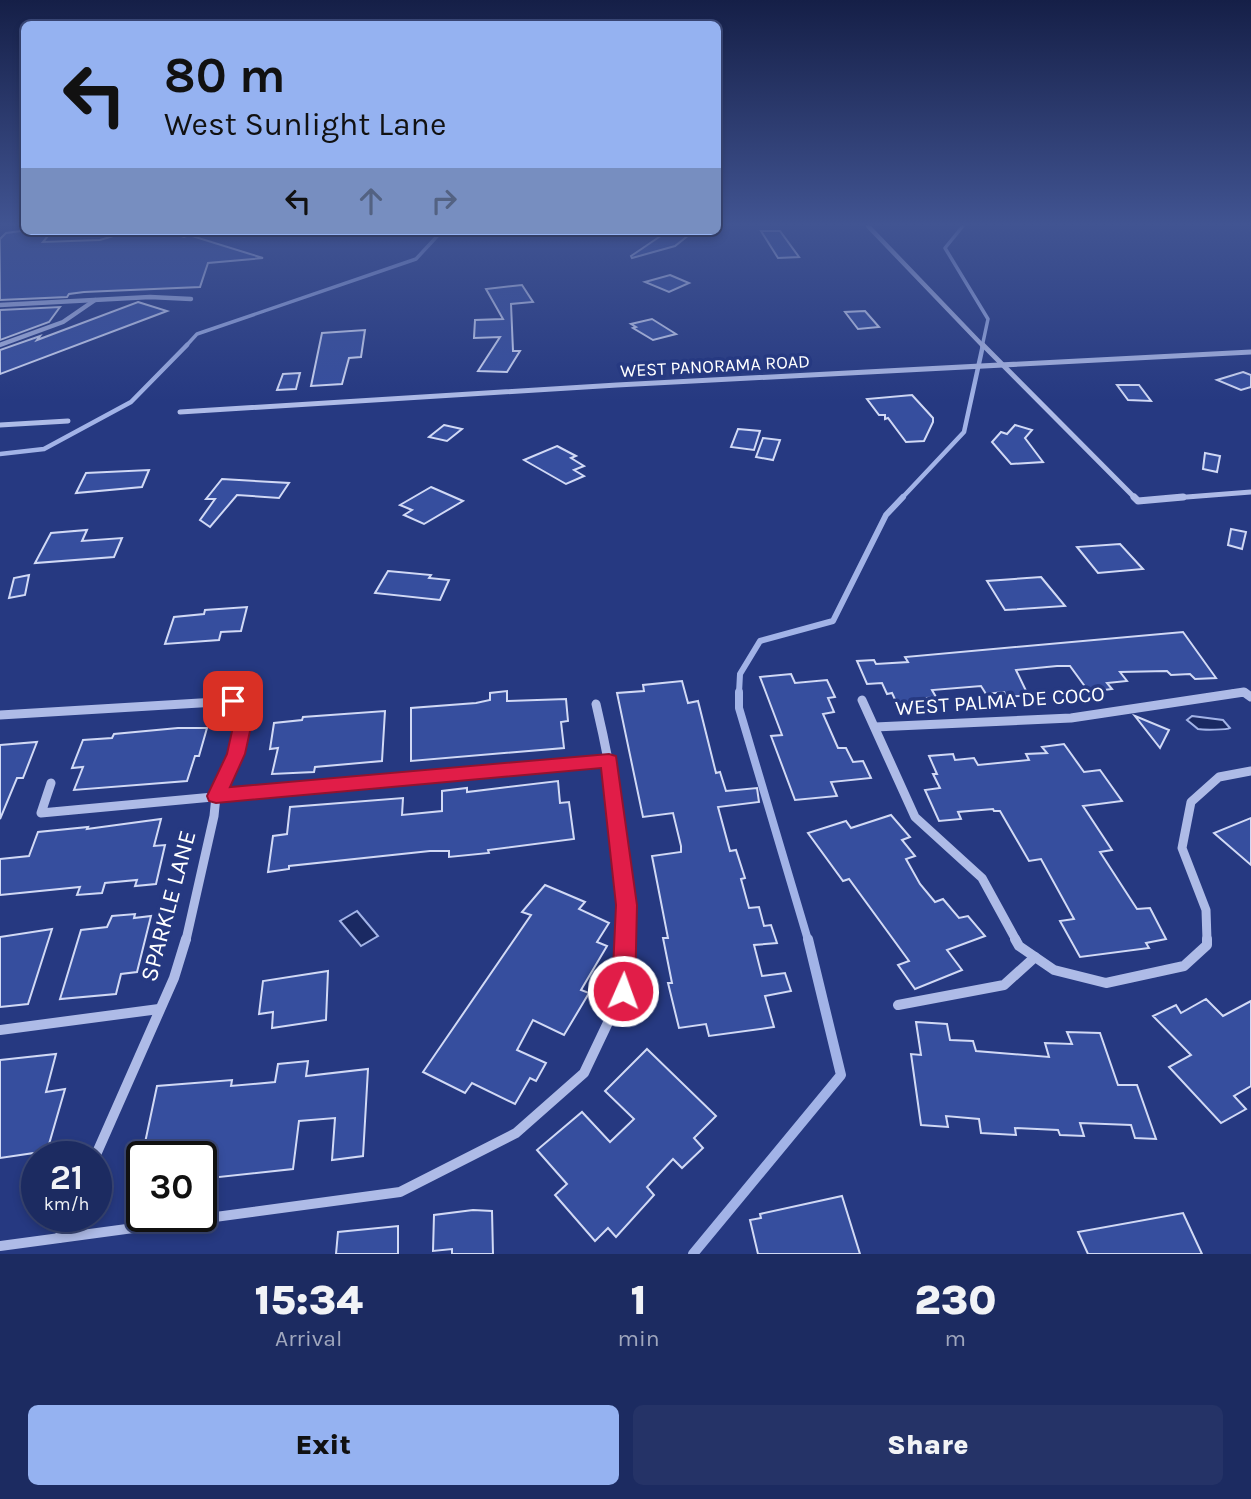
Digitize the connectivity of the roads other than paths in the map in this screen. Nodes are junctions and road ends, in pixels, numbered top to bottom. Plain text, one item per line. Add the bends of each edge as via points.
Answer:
1 (925, 285) edge
2 (191, 299) dead end
3 (95, 300) junction
4 (0, 305) edge
5 (0, 345) edge
6 (1251, 352) edge
7 (1002, 365) junction
8 (180, 412) dead end
9 (68, 421) dead end
10 (0, 425) edge
11 (1251, 492) edge
12 (1251, 697) edge
13 (862, 700) dead end
14 (596, 704) dead end
15 (0, 715) edge
16 (875, 727) junction
17 (609, 760) junction
18 (1251, 771) edge
19 (51, 783) dead end
20 (216, 796) junction
21 (1035, 957) junction
22 (898, 1005) dead end
23 (159, 1009) junction
24 (0, 1030) edge
25 (102, 1141) edge
26 (62, 1232) edge
27 (59, 1238) junction
28 (0, 1246) edge

1 - 7 street
2 - 3 street
3 - 4 street
3 - 5 street via 65,322
6 - 7 street, WEST PANORAMA ROAD
7 - 8 street, WEST PANORAMA ROAD
7 - 11 street via 1138,501
9 - 10 street
12 - 16 street, WEST PALMA DE COCO via 1244,692 1071,718
13 - 16 street
14 - 17 street
15 - 20 street, SPARKLE LANE via 233,701 243,722 236,754
16 - 21 street via 915,817 982,878 1019,946
17 - 20 street
17 - 27 street via 626,905 623,991 584,1073 516,1133 400,1192
18 - 21 street via 1219,777 1191,802 1182,848 1206,910 1208,945 1184,966 1106,983 1054,970
19 - 20 street via 41,813
20 - 23 street, SPARKLE LANE via 186,940
21 - 22 street via 1004,985
23 - 24 street
23 - 25 street, SPARKLE LANE
26 - 27 street
27 - 28 street

